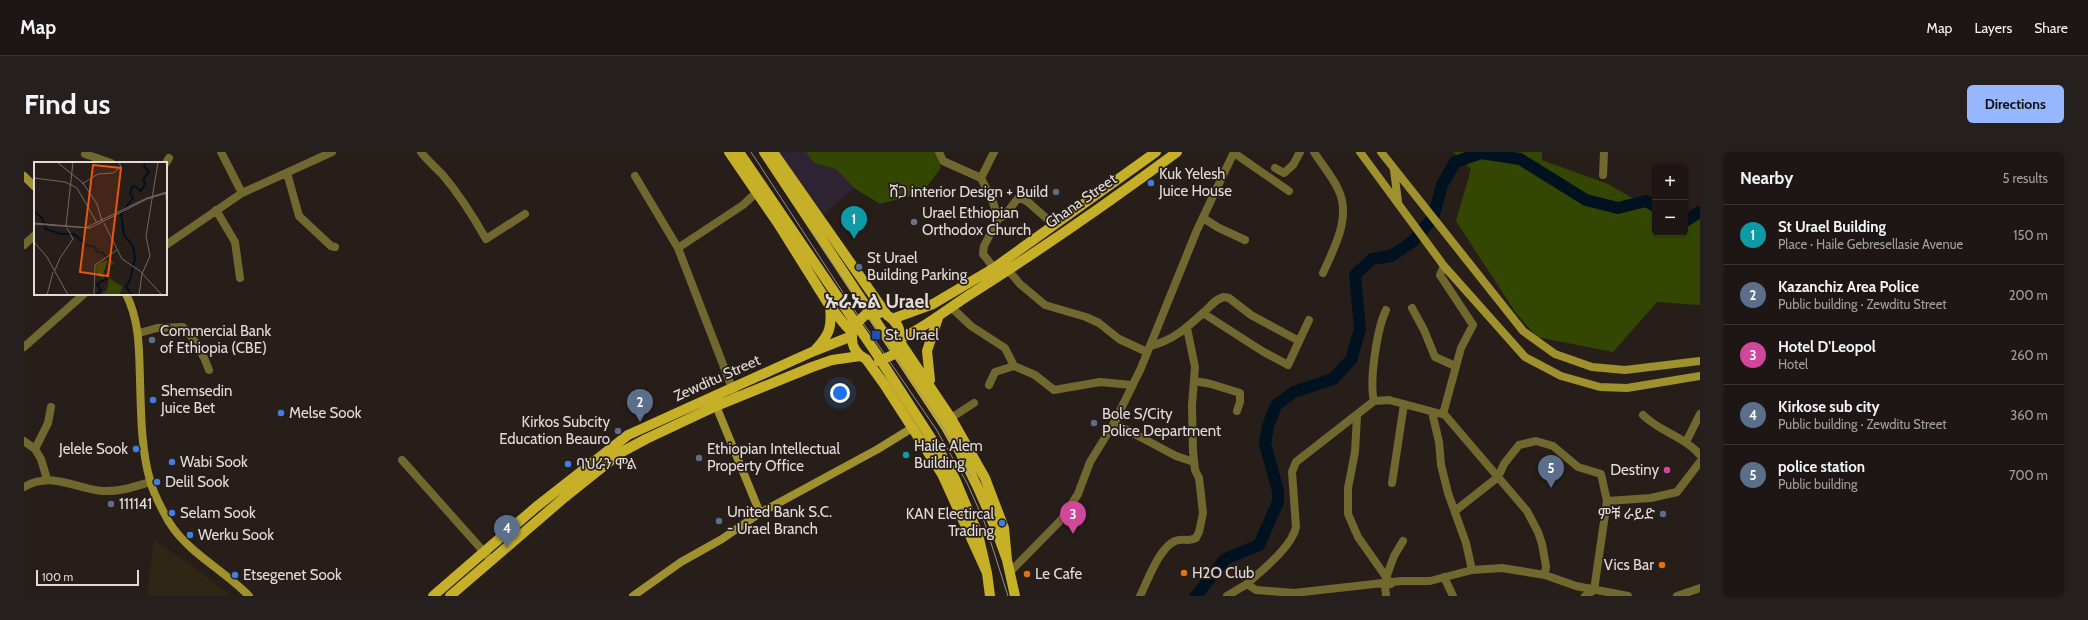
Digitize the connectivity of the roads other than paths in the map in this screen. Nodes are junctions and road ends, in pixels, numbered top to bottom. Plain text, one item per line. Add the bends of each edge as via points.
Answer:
1 (221, 152) edge
2 (421, 152) edge
3 (729, 152) edge
4 (739, 152) edge
5 (764, 152) edge
6 (773, 152) edge
7 (939, 152) edge
8 (994, 152) edge
9 (1156, 152) edge
10 (1177, 152) edge
11 (1234, 152) edge
12 (1300, 152) edge
13 (1314, 152) edge
14 (1360, 152) edge
15 (1380, 152) edge
16 (1604, 152) edge
17 (85, 153) edge
18 (329, 153) edge
19 (108, 162) edge
20 (1275, 168) dead end
21 (1394, 169) junction
22 (287, 174) junction
23 (1603, 175) dead end
24 (24, 176) edge
25 (635, 176) dead end
26 (981, 178) junction
27 (34, 186) edge
28 (1289, 191) dead end
29 (757, 192) junction
30 (242, 193) junction
31 (1399, 204) junction
32 (216, 210) junction
33 (525, 214) dead end
34 (1203, 218) junction
35 (998, 219) junction
36 (1054, 225) junction
37 (34, 236) edge
38 (1245, 240) dead end
39 (167, 244) edge
40 (24, 245) edge
41 (335, 247) dead end
42 (678, 248) junction
43 (1444, 266) junction
44 (994, 268) junction
45 (1008, 270) junction
46 (1323, 273) dead end
47 (240, 278) dead end
48 (83, 295) edge
49 (126, 295) edge
50 (829, 305) junction
51 (951, 307) junction
52 (1412, 308) dead end
53 (1386, 310) dead end
54 (1204, 313) junction
55 (886, 315) junction
56 (938, 318) junction
57 (1309, 320) dead end
58 (1187, 328) junction
59 (853, 331) junction
60 (139, 333) junction
61 (1299, 341) junction
62 (900, 343) junction
63 (24, 347) edge
64 (1149, 349) junction
65 (814, 351) junction
66 (863, 358) junction
67 (1700, 361) edge
68 (1014, 366) junction
69 (1455, 366) junction
70 (209, 370) dead end
71 (1700, 376) edge
72 (1195, 381) junction
73 (988, 385) dead end
74 (1132, 385) junction
75 (931, 386) junction
76 (734, 393) junction
77 (1374, 401) junction
78 (714, 402) junction
79 (974, 403) dead end
80 (1404, 404) junction
81 (51, 407) dead end
82 (1237, 411) dead end
83 (1432, 412) junction
84 (1443, 414) junction
85 (1700, 414) edge
86 (1643, 415) dead end
87 (1356, 416) junction
88 (951, 418) junction
89 (1114, 423) junction
90 (912, 428) junction
91 (24, 441) edge
92 (1686, 442) junction
93 (35, 449) junction
94 (1700, 455) edge
95 (402, 460) dead end
96 (1194, 462) junction
97 (1700, 462) edge
98 (1498, 477) junction
99 (47, 479) junction
100 (150, 482) junction
101 (1392, 483) dead end
102 (24, 487) edge
103 (1607, 501) junction
104 (1456, 511) junction
105 (760, 513) junction
106 (1404, 541) dead end
107 (484, 553) junction
108 (1007, 560) junction
109 (492, 561) junction
110 (1472, 570) junction
111 (987, 572) junction
112 (1010, 572) junction
113 (1545, 575) junction
114 (1444, 577) junction
115 (1387, 582) junction
116 (1247, 584) junction
117 (1700, 588) edge
118 (1594, 590) junction
119 (1256, 593) edge
120 (249, 596) edge
121 (434, 596) edge
122 (450, 596) edge
123 (633, 596) edge
124 (990, 596) edge
125 (1015, 596) edge
126 (1140, 596) edge
127 (1227, 596) edge
128 (1386, 596) edge
129 (1453, 596) edge
130 (1585, 596) edge
131 (1628, 596) edge
132 (1677, 596) edge

1 - 30 street
2 - 33 street via 442,174 466,206 486,239
3 - 29 main road
4 - 111 main road via 940,452 955,479 978,534
5 - 108 main road via 946,427 971,469
6 - 55 main road
7 - 26 street via 943,161
8 - 26 street
9 - 36 main road, Ghana Street
10 - 45 main road, Ghana Street
11 - 28 street
11 - 34 street
12 - 20 street via 1293,165 1284,173
13 - 46 street via 1338,188 1342,217 1337,243
14 - 31 main road
15 - 21 main road
16 - 23 street
17 - 19 street
18 - 22 street
21 - 31 main road
21 - 67 main road via 1523,331 1555,354 1592,367 1625,370
22 - 30 street
22 - 41 street via 299,216
24 - 27 main road
25 - 42 street
26 - 35 street
29 - 42 street via 743,205
29 - 50 main road
30 - 32 street
31 - 43 main road
32 - 39 street
32 - 47 street via 235,242
34 - 38 street
34 - 64 street
35 - 36 street via 1005,216 1019,197
35 - 44 street via 987,238 983,252 984,257
36 - 44 main road, Ghana Street
37 - 40 street
42 - 76 street
43 - 69 street via 1440,275 1473,325
43 - 71 main road via 1526,357 1561,376 1600,387 1627,388
44 - 55 main road, Ghana Street via 933,304
45 - 51 main road, Ghana Street
45 - 64 street via 1044,305 1086,317 1099,323 1119,339
48 - 63 street
49 - 60 main road
50 - 59 main road via 845,326
50 - 65 main road via 832,321 830,328
51 - 56 main road, Ghana Street
51 - 68 street via 970,326 1005,348
52 - 69 street via 1434,357
53 - 77 street via 1379,330 1372,380
54 - 58 street
54 - 61 street via 1218,298 1229,298 1251,315
54 - 61 street via 1288,365
55 - 59 main road, bridge via 865,315
55 - 62 main road via 900,331
56 - 62 main road, Ghana Street
56 - 75 main road via 927,351
57 - 61 street
58 - 64 street
58 - 72 street via 1193,353
59 - 65 main road, Zewditu Street
59 - 66 main road via 856,350
60 - 70 street via 157,328 182,327 189,333
60 - 100 main road via 141,399
62 - 66 main road, bridge via 895,354 879,361
62 - 75 main road
64 - 74 street
65 - 76 main road, Zewditu Street
66 - 76 main road, Zewditu Street via 824,362
66 - 90 main road via 884,384
68 - 73 street via 995,372
68 - 74 street via 1035,375 1054,390 1100,382
69 - 84 street
72 - 82 street via 1240,393
72 - 96 street via 1192,405
74 - 89 street
75 - 88 main road
76 - 78 main road, Zewditu Street
77 - 80 street via 1389,400
77 - 87 street
78 - 105 main road
78 - 107 main road, Zewditu Street via 628,436 536,507
78 - 109 main road, Zewditu Street via 620,453
79 - 88 street
80 - 83 street
80 - 101 street
81 - 93 street via 48,423
83 - 84 street
83 - 104 street via 1448,493
84 - 98 street
85 - 92 street
86 - 92 street via 1652,424
87 - 115 street via 1356,452 1348,488 1348,514 1358,538
87 - 116 street via 1296,462 1292,472 1295,533
88 - 108 main road via 972,452 994,501 1006,540
89 - 96 street via 1176,456
89 - 112 street via 1097,449 1078,494 1065,515 1042,542
90 - 105 main road
90 - 111 main road via 942,474
91 - 93 street
92 - 94 street
93 - 99 street
95 - 107 street
96 - 126 street via 1203,513 1200,532 1192,541 1177,540 1170,544 1160,555
97 - 103 street via 1677,492 1651,498
98 - 103 street via 1504,464 1519,445 1536,441 1553,446 1578,467 1601,474
98 - 104 street
98 - 113 street via 1527,511 1538,532 1545,555
99 - 100 street via 101,491 126,489
99 - 102 street via 35,481
100 - 120 main road via 169,522 194,550 226,574
103 - 118 street
104 - 110 street
105 - 123 main road
106 - 115 street via 1394,556
107 - 109 street
107 - 121 main road, Zewditu Street
108 - 112 main road
109 - 122 main road, Zewditu Street
110 - 113 street via 1508,568
110 - 114 street
111 - 124 main road
112 - 125 main road
113 - 118 street
114 - 115 street via 1430,581
114 - 129 street
115 - 119 street via 1294,593
115 - 128 street
116 - 119 street
116 - 127 street
117 - 132 street
118 - 130 street
118 - 131 street

